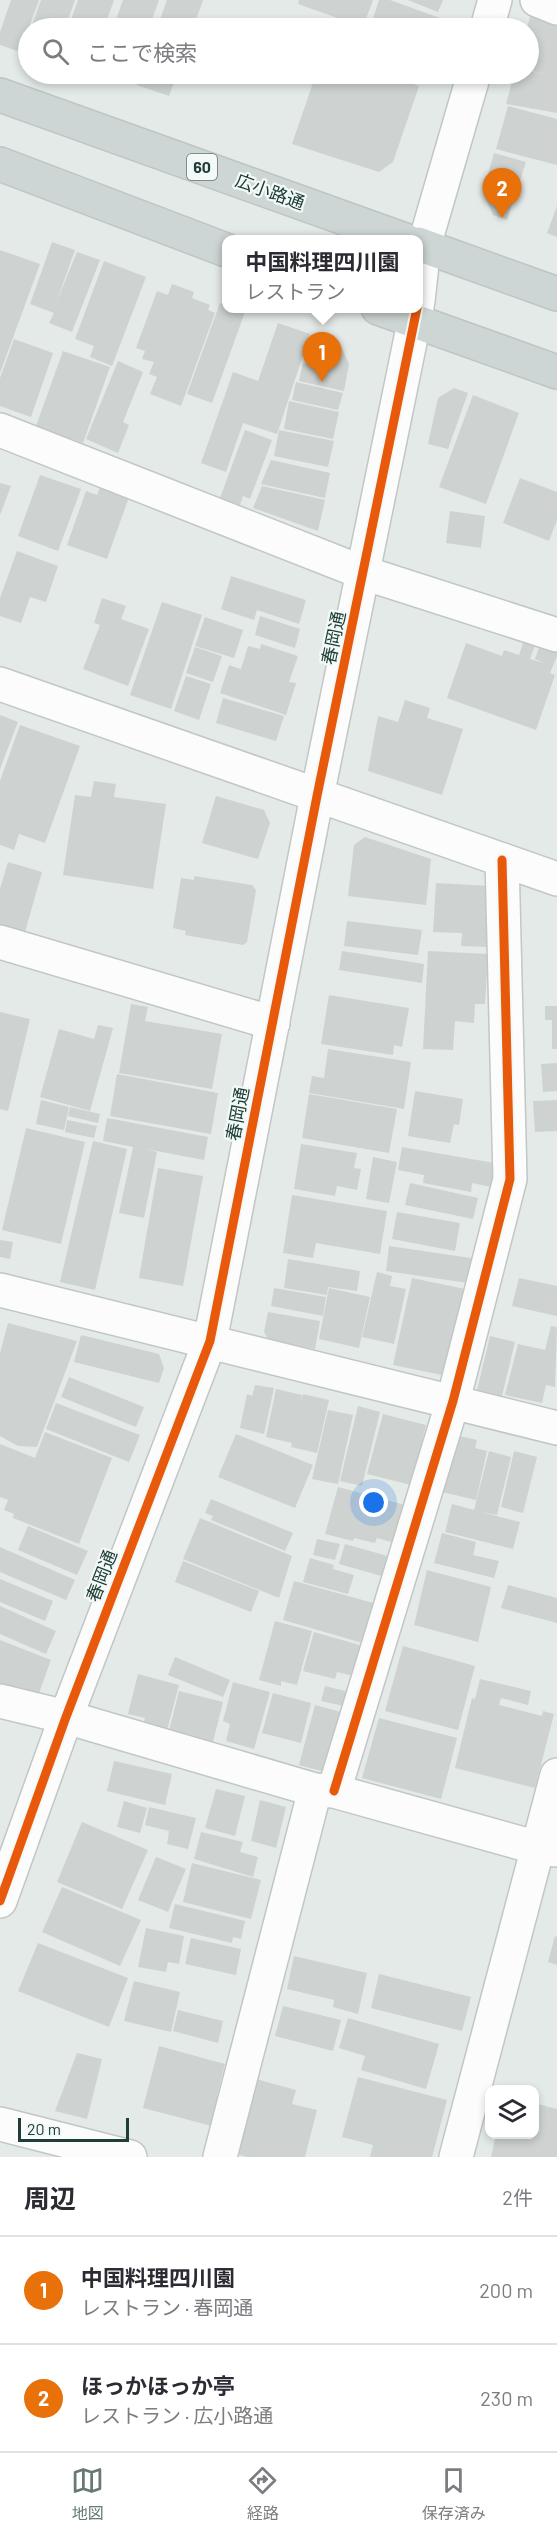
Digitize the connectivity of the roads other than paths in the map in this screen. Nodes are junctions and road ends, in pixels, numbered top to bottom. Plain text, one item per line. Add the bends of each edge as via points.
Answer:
1 (495, 0) edge
2 (537, 0) edge
3 (557, 8) edge
4 (490, 18) edge
5 (471, 84) edge
6 (0, 95) edge
7 (0, 164) edge
8 (394, 235) edge
9 (419, 235) edge
10 (423, 246) edge
11 (222, 248) edge
12 (557, 294) edge
13 (417, 313) edge
14 (422, 313) edge
15 (557, 372) edge
16 (0, 430) edge
17 (364, 573) junction
18 (557, 635) edge
19 (0, 684) edge
20 (316, 796) junction
21 (502, 860) junction
22 (557, 879) edge
23 (0, 942) edge
24 (273, 1023) junction
25 (0, 1290) edge
26 (210, 1341) junction
27 (453, 1401) junction
28 (557, 1428) edge
29 (0, 1701) edge
30 (66, 1717) junction
31 (557, 1775) edge
32 (325, 1790) junction
33 (547, 1849) edge
34 (0, 1901) edge
35 (0, 2124) edge
36 (130, 2157) edge
37 (220, 2157) edge
38 (456, 2157) edge

1 - 4 street
2 - 3 street
5 - 9 street, 春岡通
6 - 8 main road, 広小路通 / 60
7 - 11 main road
10 - 12 main road, 広小路通 / 60
13 - 17 street, 春岡通
14 - 15 main road
16 - 17 street
17 - 18 street
17 - 20 street, 春岡通
19 - 20 street
20 - 21 street
20 - 24 street, 春岡通
21 - 22 street
21 - 27 street via 510,1179
23 - 24 street
24 - 26 street, 春岡通
25 - 26 street
26 - 27 street
26 - 30 street, 春岡通
27 - 28 street
27 - 32 street
29 - 30 street
30 - 32 street
30 - 34 street, 春岡通
31 - 33 street
32 - 33 street
32 - 37 street
33 - 38 street
35 - 36 street

